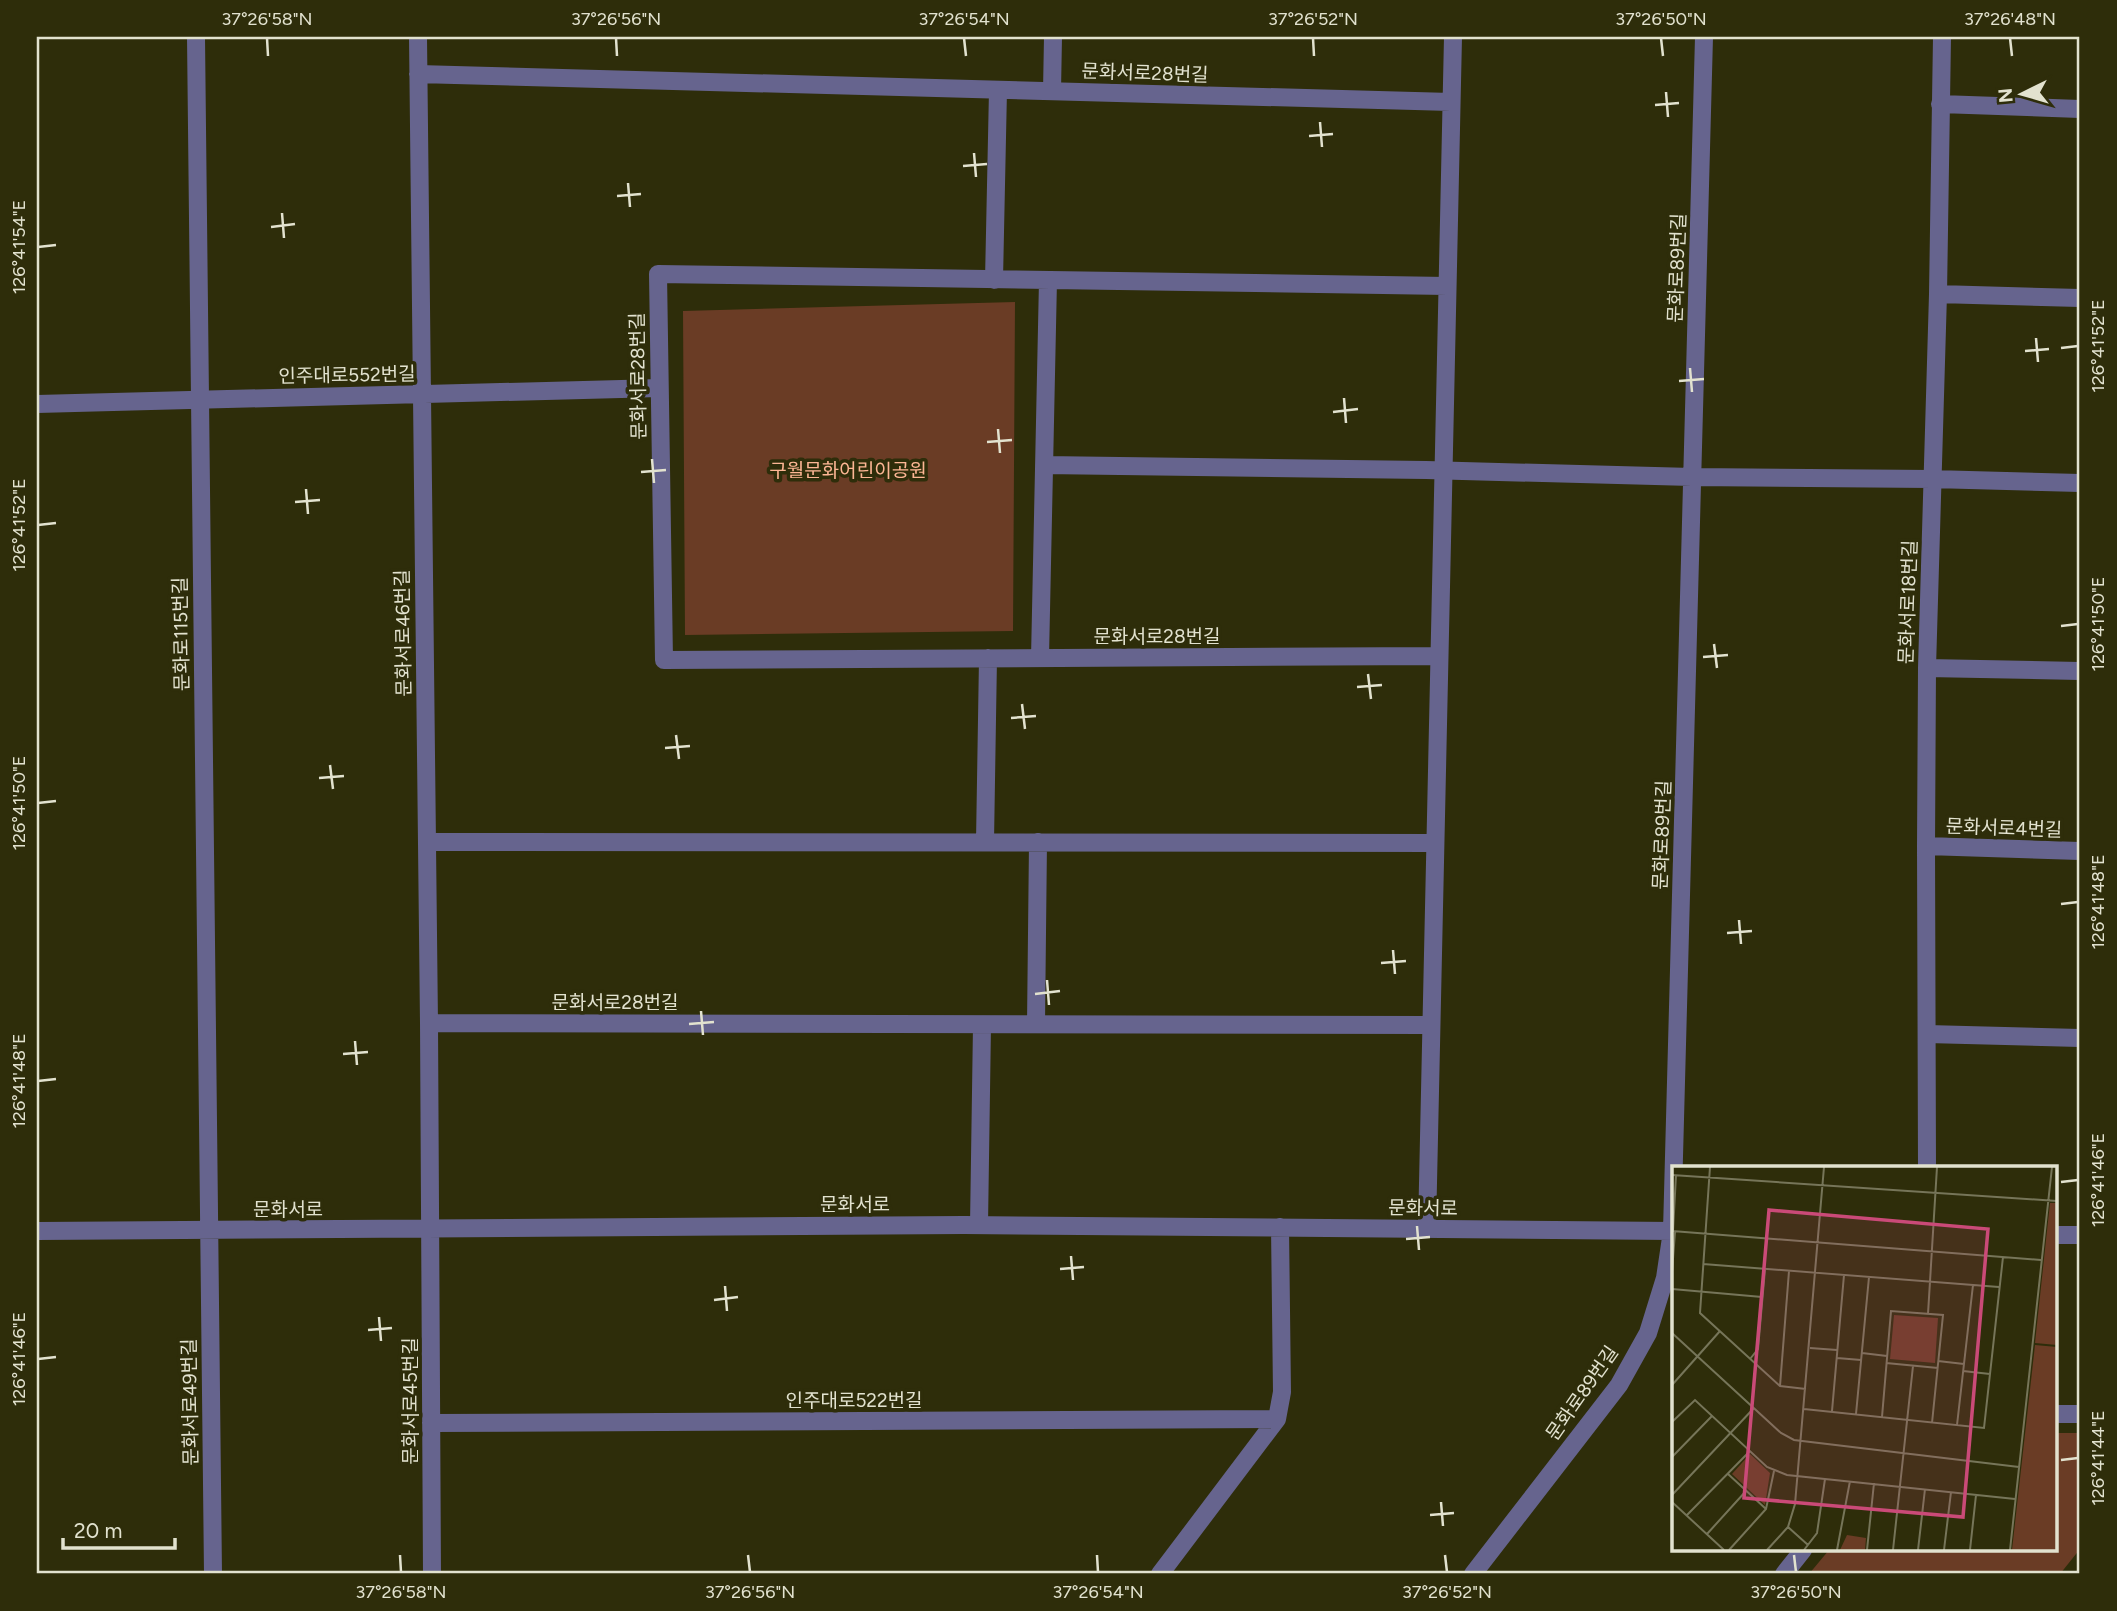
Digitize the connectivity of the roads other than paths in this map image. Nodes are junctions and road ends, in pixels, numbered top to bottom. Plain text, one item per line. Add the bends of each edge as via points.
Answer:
1 (196, 37) edge
2 (418, 37) edge
3 (1053, 37) edge
4 (1453, 37) edge
5 (1704, 37) edge
6 (1942, 37) edge
7 (418, 74) junction
8 (998, 90) junction
9 (1052, 91) junction
10 (1451, 102) junction
11 (1940, 104) junction
12 (2080, 109) edge
13 (994, 279) junction
14 (1048, 280) junction
15 (1447, 286) junction
16 (1938, 294) junction
17 (2080, 298) edge
18 (659, 388) junction
19 (422, 394) junction
20 (200, 400) junction
21 (37, 404) edge
22 (1044, 465) junction
23 (1443, 471) junction
24 (1692, 477) junction
25 (1932, 479) junction
26 (2080, 484) edge
27 (1440, 656) junction
28 (988, 658) junction
29 (1040, 658) junction
30 (1927, 668) junction
31 (2080, 671) edge
32 (426, 842) junction
33 (985, 842) junction
34 (1038, 842) junction
35 (1435, 843) junction
36 (1926, 846) junction
37 (2080, 851) edge
38 (429, 1023) junction
39 (982, 1024) junction
40 (1035, 1024) junction
41 (1431, 1025) junction
42 (1927, 1034) junction
43 (2080, 1038) edge
44 (1675, 1166) edge
45 (1927, 1166) edge
46 (979, 1225) junction
47 (1280, 1227) junction
48 (430, 1228) junction
49 (1427, 1229) junction
50 (209, 1230) junction
51 (37, 1231) edge
52 (1672, 1231) edge
53 (2058, 1235) edge
54 (2080, 1235) edge
55 (1672, 1237) edge
56 (2058, 1414) edge
57 (2080, 1414) edge
58 (1277, 1419) junction
59 (431, 1423) junction
60 (1801, 1552) edge
61 (213, 1574) edge
62 (432, 1574) edge
63 (1160, 1574) edge
64 (1473, 1574) edge
65 (1784, 1574) edge

1 - 20 street, 문화로115번길
2 - 7 street, 문화서로46번길
3 - 9 street
4 - 10 street
5 - 24 street, 문화로89번길
6 - 11 street, 문화서로18번길
7 - 8 street, 문화서로28번길
7 - 19 street, 문화서로46번길
8 - 9 street, 문화서로28번길
8 - 13 street
9 - 10 street, 문화서로28번길
10 - 15 street
11 - 12 street
11 - 16 street, 문화서로18번길
13 - 14 street, 문화서로28번길
13 - 18 street, 문화서로28번길 via 658,274
14 - 15 street, 문화서로28번길
14 - 22 street
15 - 23 street
16 - 17 street
16 - 25 street, 문화서로18번길
18 - 19 street, 인주대로552번길
18 - 28 street, 문화서로28번길 via 664,660
19 - 20 street, 인주대로552번길
19 - 32 street, 문화서로46번길
20 - 21 street, 인주대로552번길
20 - 50 street, 문화로115번길
22 - 23 street
22 - 29 street
23 - 24 street
23 - 27 street
24 - 25 street
24 - 44 street, 문화로89번길
25 - 26 street
25 - 30 street, 문화서로18번길
27 - 29 street, 문화서로28번길
27 - 35 street
28 - 29 street, 문화서로28번길
28 - 33 street
30 - 31 street
30 - 36 street, 문화서로18번길
32 - 33 street
32 - 38 street, 문화서로46번길
33 - 34 street
34 - 35 street
34 - 40 street
35 - 41 street
36 - 37 street, 문화서로4번길
36 - 42 street, 문화서로18번길
38 - 39 street, 문화서로28번길
38 - 48 street, 문화서로46번길
39 - 40 street, 문화서로28번길
39 - 46 street
40 - 41 street, 문화서로28번길
41 - 49 street
42 - 43 street
42 - 45 street, 문화서로18번길
46 - 47 street, 문화서로
46 - 48 street, 문화서로
47 - 49 street, 문화서로
47 - 58 street via 1282,1392
48 - 50 street, 문화서로
48 - 59 street, 문화서로45번길
49 - 52 street, 문화서로
50 - 51 street, 문화서로
50 - 61 street, 문화서로49번길
53 - 54 street
55 - 64 street, 문화로89번길 via 1648,1332 1619,1385
56 - 57 street
58 - 59 street, 인주대로522번길
58 - 63 street
59 - 62 street, 문화서로45번길
60 - 65 street

